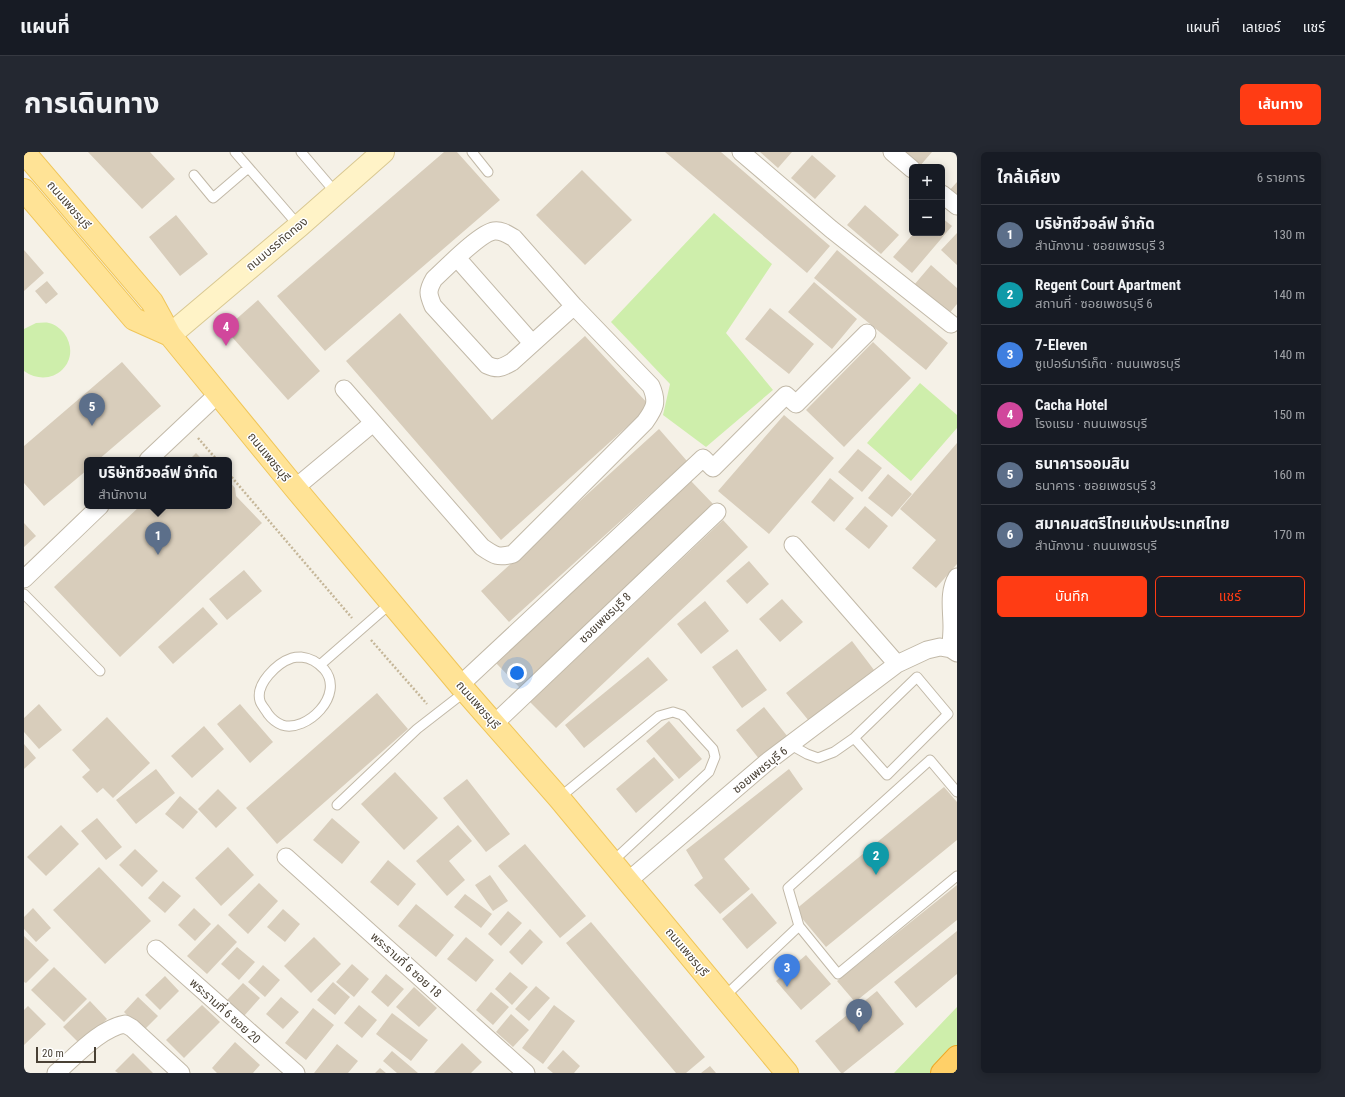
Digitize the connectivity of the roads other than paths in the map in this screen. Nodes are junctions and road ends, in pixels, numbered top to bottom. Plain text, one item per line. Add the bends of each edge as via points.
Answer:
1 (24, 152) edge
2 (235, 152) edge
3 (301, 152) edge
4 (383, 152) edge
5 (472, 152) edge
6 (741, 152) edge
7 (892, 152) edge
8 (909, 166) edge
9 (248, 168) junction
10 (488, 172) dead end
11 (194, 175) dead end
12 (24, 190) edge
13 (336, 193) junction
14 (945, 196) edge
15 (957, 206) edge
16 (299, 226) junction
17 (457, 258) junction
18 (574, 306) junction
19 (951, 324) dead end
20 (867, 333) dead end
21 (170, 335) junction
22 (532, 343) junction
23 (344, 389) dead end
24 (218, 394) junction
25 (373, 423) junction
26 (151, 457) edge
27 (295, 488) junction
28 (97, 509) edge
29 (716, 512) dead end
30 (793, 545) dead end
31 (957, 577) edge
32 (24, 580) edge
33 (24, 594) edge
34 (391, 603) junction
35 (954, 651) edge
36 (897, 664) junction
37 (320, 665) junction
38 (100, 671) dead end
39 (463, 688) junction
40 (494, 724) junction
41 (854, 738) junction
42 (791, 745) junction
43 (957, 792) edge
44 (559, 798) junction
45 (337, 805) dead end
46 (286, 857) dead end
47 (612, 862) junction
48 (957, 876) edge
49 (628, 881) junction
50 (799, 926) junction
51 (156, 949) dead end
52 (724, 997) junction
53 (957, 1057) edge
54 (56, 1073) edge
55 (181, 1073) edge
56 (296, 1073) edge
57 (526, 1073) edge
58 (787, 1073) edge
59 (942, 1073) edge

1 - 21 main road, ถนนเพชรบุรี via 152,302
2 - 9 lane
3 - 13 lane
4 - 13 main road, ถนนบรรทัดทอง
5 - 10 lane
6 - 19 street via 831,229
7 - 8 street
9 - 11 lane via 213,198
9 - 16 lane
12 - 21 main road, ถนนเพชรบุรี via 134,319
13 - 16 main road, ถนนบรรทัดทอง
14 - 15 street
16 - 21 main road, ถนนบรรทัดทอง
17 - 18 street via 492,231 503,231 514,238
17 - 22 street
17 - 22 street via 434,279 429,288 433,306 487,365 496,369 512,362
18 - 22 street
18 - 25 street via 651,386 655,395 655,405 645,422 513,554 502,557 482,547
20 - 39 street via 796,404 786,395 713,468 703,458
21 - 24 main road, ถนนเพชรบุรี
23 - 25 street
24 - 26 street
24 - 27 main road, ถนนเพชรบุรี
25 - 27 street
27 - 34 main road, ถนนเพชรบุรี
28 - 32 street
29 - 40 street, ซอยเพชรบุรี 8
30 - 36 street
31 - 35 street via 951,592
33 - 38 lane
34 - 37 lane
34 - 39 main road, ถนนเพชรบุรี
35 - 36 street, ซอยเพชรบุรี 6 via 940,647
36 - 42 street, ซอยเพชรบุรี 6
37 - 37 lane via 328,674 332,686 329,696 318,712 295,725 282,725 271,717 260,702 259,691 265,679 278,666 292,658 310,658
39 - 40 main road, ถนนเพชรบุรี
39 - 45 lane
40 - 44 main road, ถนนเพชรบุรี
41 - 41 lane via 887,775 948,714 917,677
41 - 42 lane via 834,752 818,758
42 - 49 street, ซอยเพชรบุรี 6 via 767,762
43 - 50 lane via 930,760 788,888
44 - 47 main road, ถนนเพชรบุรี
44 - 47 lane via 659,716 667,713 682,715 713,749 715,757 709,772
46 - 57 street, พระรามที่ 6 ซอย 18
47 - 49 main road, ถนนเพชรบุรี
48 - 50 lane via 838,974
49 - 52 main road, ถนนเพชรบุรี
50 - 52 lane
51 - 56 street, พระรามที่ 6 ซอย 20
52 - 58 main road, ถนนเพชรบุรี
53 - 59 highway
54 - 55 street via 91,1042 107,1031 125,1024

